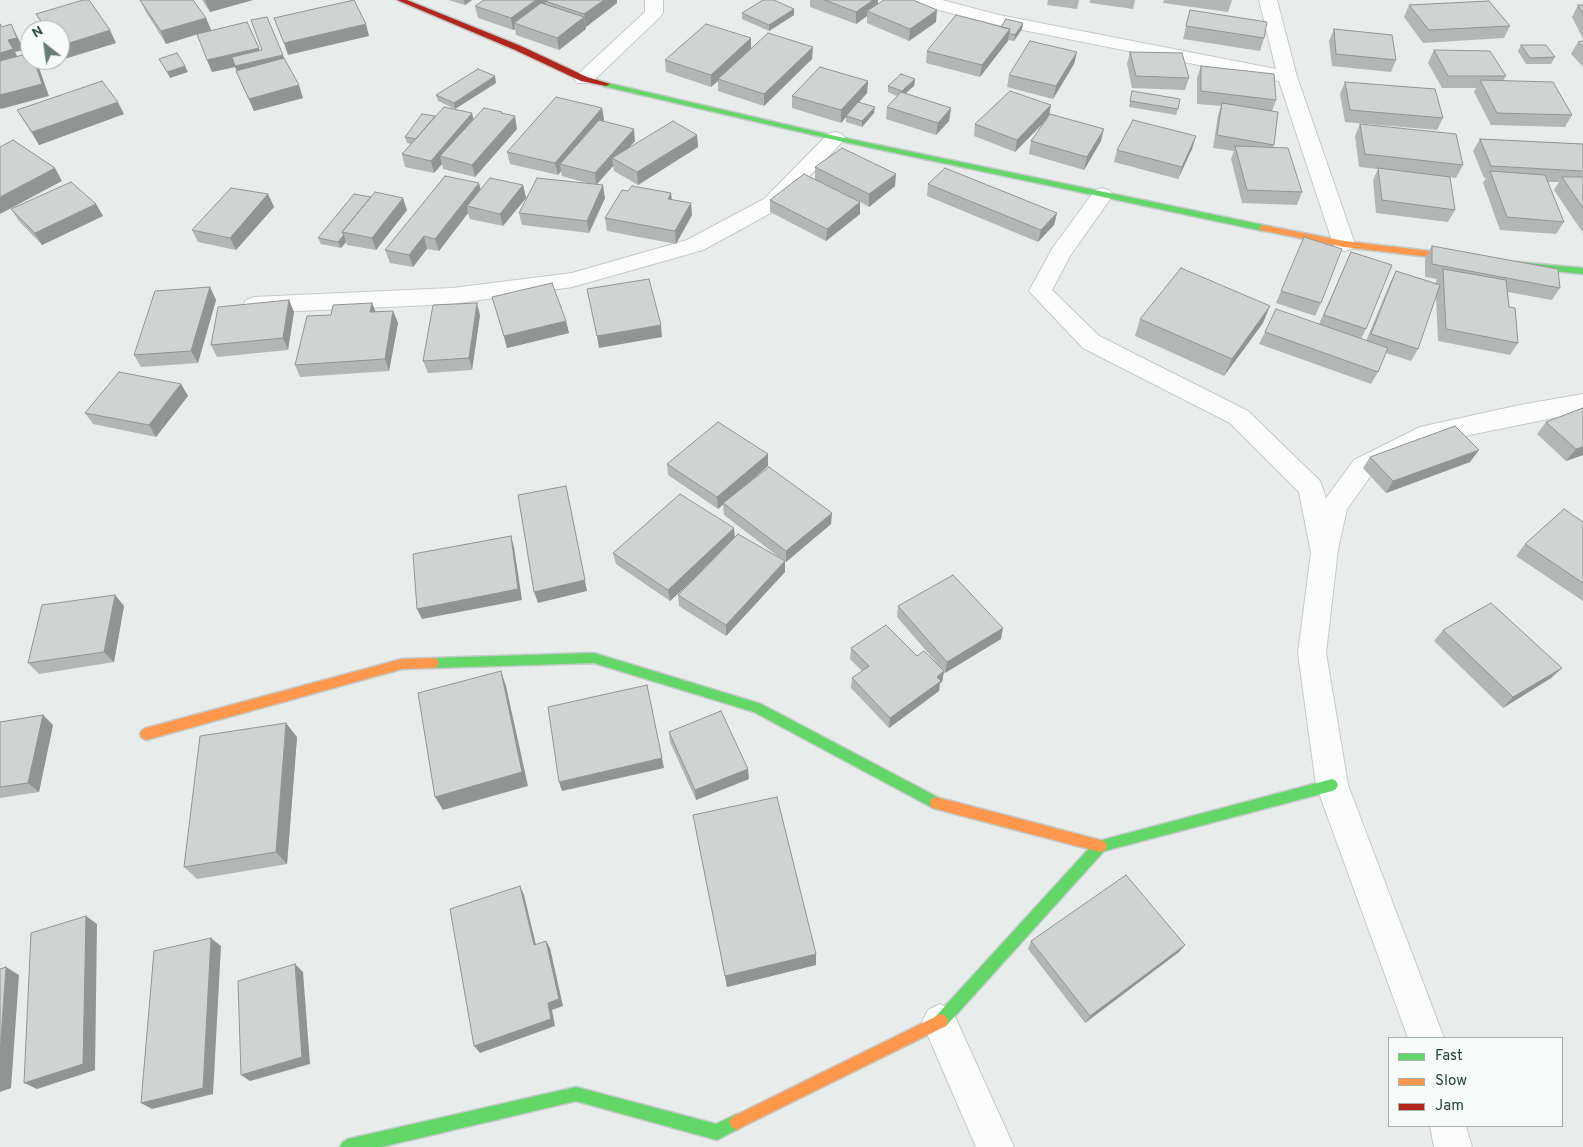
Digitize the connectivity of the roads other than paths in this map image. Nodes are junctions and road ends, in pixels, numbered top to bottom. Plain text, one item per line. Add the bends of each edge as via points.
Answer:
1 (401, 0) edge
2 (654, 0) edge
3 (921, 0) edge
4 (1268, 0) edge
5 (1287, 77) junction
6 (584, 79) junction
7 (835, 138) junction
8 (1102, 195) junction
9 (1344, 244) junction
10 (1477, 260) edge
11 (1505, 263) edge
12 (1583, 271) edge
13 (252, 305) edge
14 (1583, 403) edge
15 (1325, 552) junction
16 (146, 734) dead end
17 (1332, 785) junction
18 (1100, 846) junction
19 (940, 1022) junction
20 (1426, 1037) edge
21 (1448, 1127) edge
22 (348, 1147) edge
23 (995, 1147) edge
24 (1453, 1147) edge

1 - 6 street
2 - 6 street via 654,13
3 - 5 street via 998,20
4 - 5 street
5 - 9 street
6 - 7 street
7 - 8 street
7 - 13 street via 771,204 686,248 562,281 452,296
8 - 9 street
8 - 15 street via 1060,254 1040,291 1092,342 1239,417 1310,488
9 - 10 street
11 - 12 street
14 - 15 street via 1429,434 1363,467 1334,507
15 - 17 street via 1312,653
16 - 18 street via 402,664 594,658 757,708 933,802
17 - 18 street
17 - 20 street
18 - 19 street
19 - 22 street via 717,1132 576,1094
19 - 23 street
21 - 24 street

